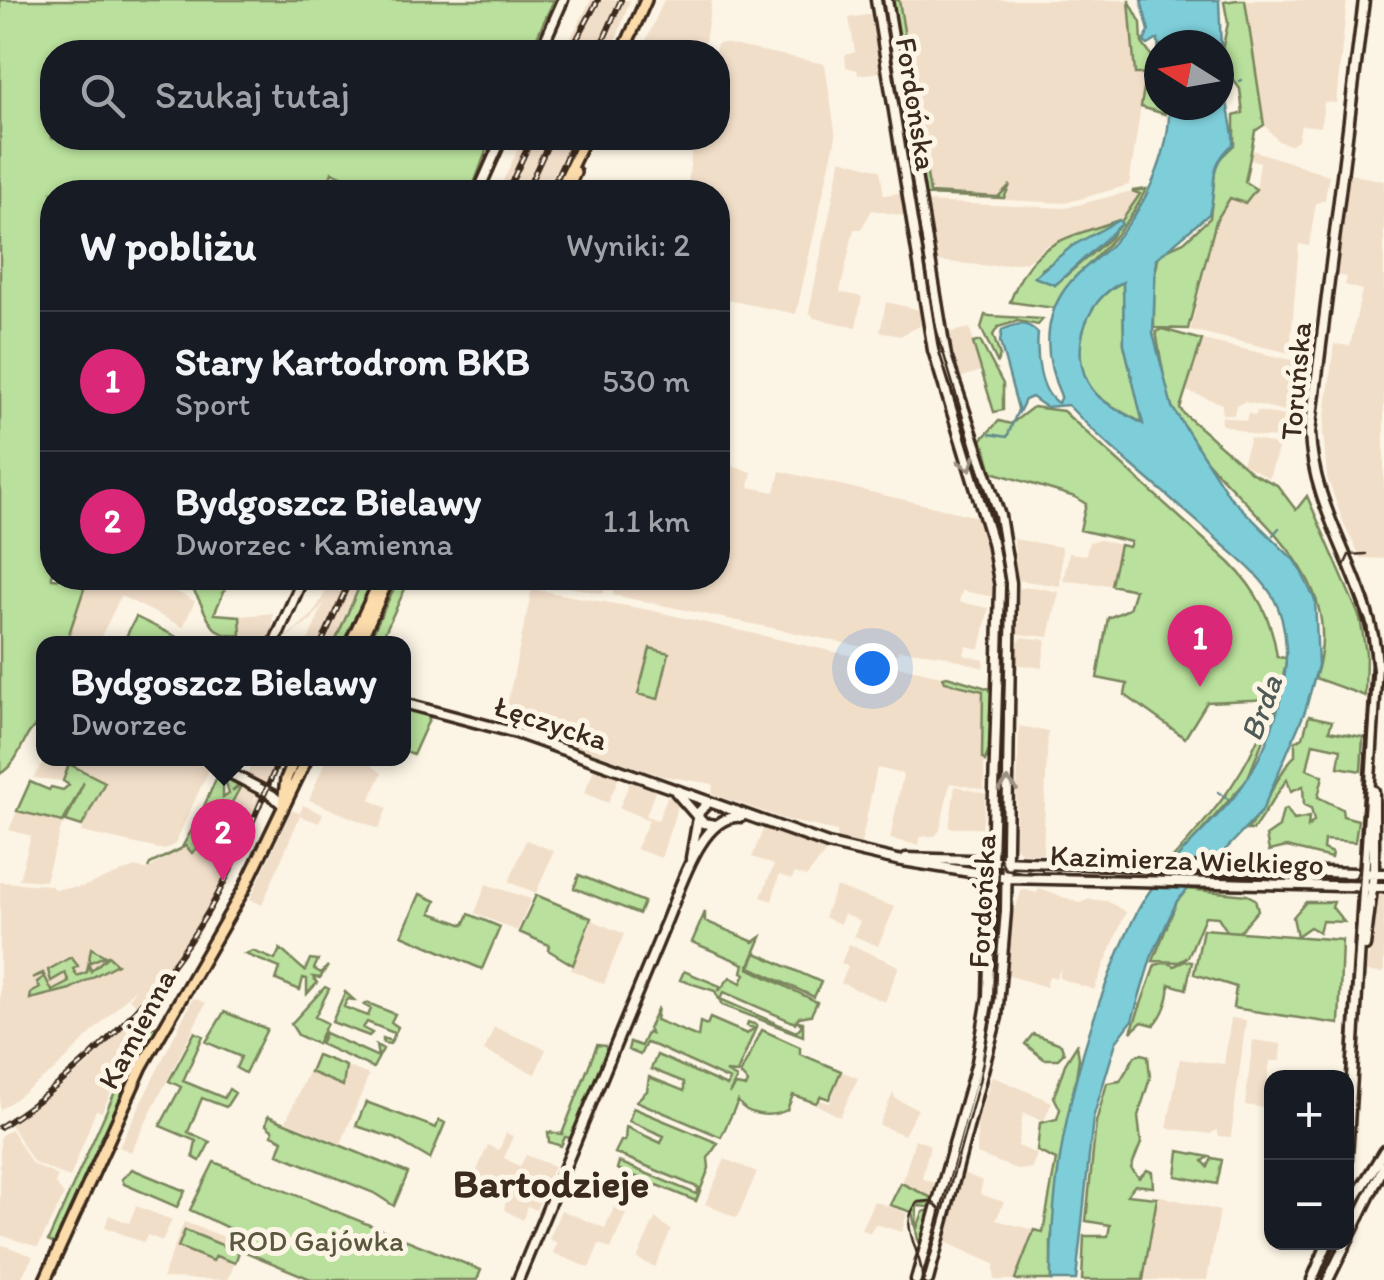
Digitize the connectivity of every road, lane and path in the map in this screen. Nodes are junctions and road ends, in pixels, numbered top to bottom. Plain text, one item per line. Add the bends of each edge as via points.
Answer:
1 (563, 0) edge
2 (650, 0) edge
3 (876, 0) edge
4 (887, 0) edge
5 (1364, 0) edge
6 (545, 40) edge
7 (632, 40) edge
8 (497, 150) edge
9 (582, 150) edge
10 (483, 180) edge
11 (569, 180) edge
12 (298, 590) edge
13 (375, 590) edge
14 (384, 590) edge
15 (278, 636) edge
16 (354, 636) edge
17 (363, 636) edge
18 (411, 704) edge
19 (225, 766) edge
20 (292, 766) edge
21 (303, 766) edge
22 (286, 779) junction
23 (668, 787) junction
24 (272, 794) junction
25 (715, 804) junction
26 (283, 806) junction
27 (698, 816) junction
28 (760, 820) junction
29 (717, 823) junction
30 (990, 846) junction
31 (1007, 850) junction
32 (886, 857) junction
33 (975, 862) junction
34 (989, 862) junction
35 (1370, 862) junction
36 (1007, 863) junction
37 (1022, 864) junction
38 (688, 872) junction
39 (1356, 872) junction
40 (1377, 874) edge
41 (989, 876) junction
42 (1006, 878) junction
43 (1018, 878) junction
44 (1369, 887) junction
45 (1384, 887) edge
46 (1006, 894) junction
47 (1384, 1151) edge
48 (1347, 1160) edge
49 (1384, 1166) edge
50 (1354, 1193) edge
51 (1360, 1193) junction
52 (1354, 1202) edge
53 (1354, 1219) edge
54 (1356, 1223) junction
55 (1325, 1250) edge
56 (1330, 1276) edge
57 (45, 1280) edge
58 (518, 1280) edge
59 (916, 1280) edge
60 (928, 1280) edge
61 (1312, 1280) edge

1 - 6 main road
2 - 7 main road
3 -> 30 main road, Fordońska via 931,338 1000,587
31 -> 4 main road, Fordońska via 1011,583 997,505 946,356
5 - 35 main road, Toruńska via 1310,433 1321,502 1374,632
8 - 10 main road
9 - 11 main road
12 - 15 main road
13 - 16 main road
14 - 17 main road
18 - 23 main road, Łęczycka
19 - 24 main road
20 - 22 main road, Kamienna
21 - 26 main road, Kamienna
22 - 24 main road
22 - 26 main road, Kamienna
23 - 25 main road, Łęczycka
23 - 27 main road, Łęczycka
24 - 26 main road
25 - 27 main road via 702,806
25 - 28 main road, Łęczycka
25 - 29 main road
26 - 57 main road, Kamienna via 142,1066
27 - 29 main road, Łęczycka via 706,825
27 - 38 main road
28 - 29 main road, Łęczycka via 730,816
28 - 32 main road, Łęczycka
29 - 38 main road
30 - 33 main road
30 - 34 main road, Fordońska
31 - 36 main road, Fordońska
31 - 37 main road
32 - 33 main road, Łęczycka
32 - 41 main road, Łęczycka
33 - 34 main road, Łęczycka
34 - 36 main road, Kazimierza Wielkiego
34 - 41 main road, Fordońska
35 - 39 main road
35 - 40 main road, Toruńska
35 - 40 main road
36 - 37 main road, Kazimierza Wielkiego
36 - 42 main road, Fordońska
37 - 39 main road, Kazimierza Wielkiego
38 - 58 main road
39 - 40 main road, Kazimierza Wielkiego
40 - 44 main road, Toruńska
41 - 42 main road, Kazimierza Wielkiego
41 - 59 main road, Fordońska via 990,973 982,1039
42 - 43 main road, Kazimierza Wielkiego
42 - 46 main road, Fordońska
43 - 44 main road, Kazimierza Wielkiego
43 - 46 main road
44 - 45 main road, Kazimierza Wielkiego
44 - 48 main road, Toruńska
46 - 60 main road, Fordońska via 993,1042
47 - 51 main road
49 - 54 main road
50 - 51 main road
51 - 52 main road
53 - 54 main road
54 - 56 main road
55 - 61 main road

